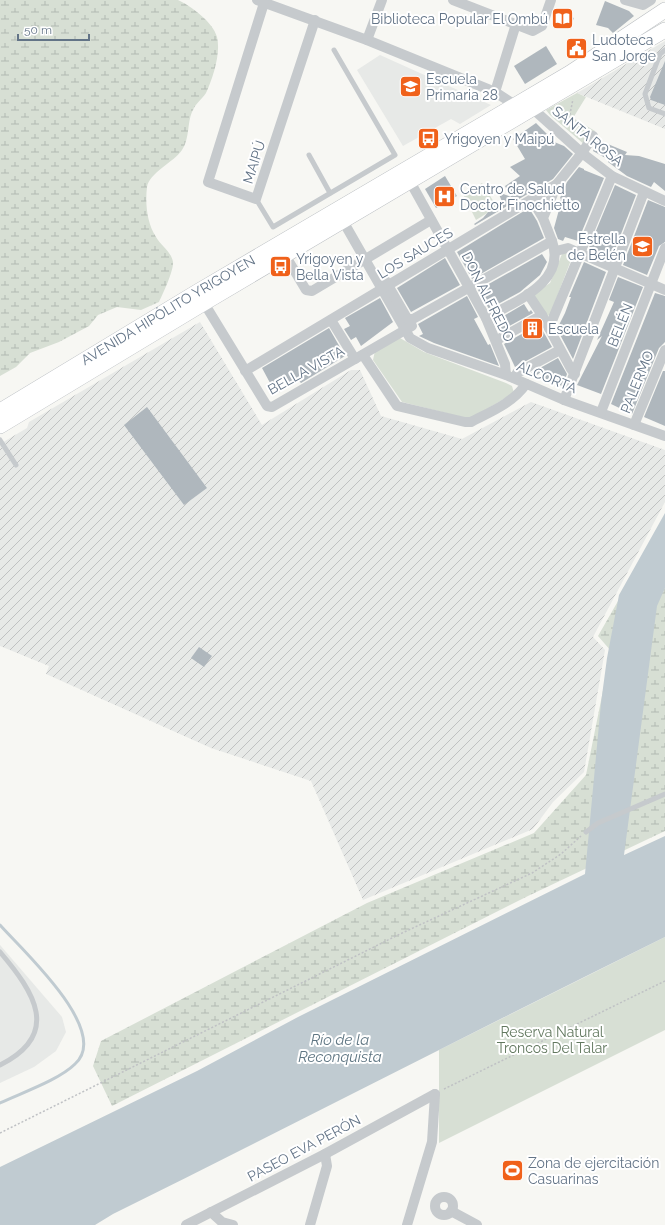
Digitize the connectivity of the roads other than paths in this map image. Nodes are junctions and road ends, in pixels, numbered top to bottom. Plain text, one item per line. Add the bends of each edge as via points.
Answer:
1 (382, 0) edge
2 (453, 0) edge
3 (551, 0) edge
4 (625, 0) edge
5 (651, 0) edge
6 (260, 1) edge
7 (665, 10) edge
8 (315, 20) junction
9 (516, 24) junction
10 (665, 30) edge
11 (367, 40) junction
12 (334, 50) dead end
13 (665, 50) edge
14 (495, 92) junction
15 (515, 105) junction
16 (533, 109) junction
17 (665, 114) edge
18 (593, 136) dead end
19 (582, 154) junction
20 (309, 155) dead end
21 (407, 176) junction
22 (612, 176) junction
23 (557, 184) junction
24 (644, 192) junction
25 (330, 193) junction
26 (256, 200) junction
27 (532, 200) junction
28 (665, 201) edge
29 (543, 218) junction
30 (346, 220) junction
31 (431, 220) junction
32 (554, 246) junction
33 (665, 248) edge
34 (448, 250) junction
35 (580, 253) junction
36 (285, 255) junction
37 (368, 258) junction
38 (616, 268) junction
39 (651, 284) junction
40 (385, 287) junction
41 (470, 287) junction
42 (665, 290) edge
43 (528, 294) junction
44 (201, 297) junction
45 (542, 315) junction
46 (486, 318) junction
47 (331, 320) junction
48 (408, 324) junction
49 (549, 328) junction
50 (496, 340) junction
51 (560, 350) junction
52 (665, 350) edge
53 (359, 357) junction
54 (245, 371) junction
55 (575, 374) junction
56 (510, 377) junction
57 (526, 384) junction
58 (564, 400) junction
59 (0, 411) edge
60 (601, 412) junction
61 (634, 425) junction
62 (0, 426) edge
63 (665, 435) edge
64 (0, 440) edge
65 (16, 465) dead end
66 (665, 794) edge
67 (586, 832) road end
68 (0, 952) edge
69 (0, 1065) edge
70 (325, 1154) junction
71 (451, 1211) dead end
72 (211, 1212) junction
73 (186, 1225) edge
74 (233, 1225) edge
75 (310, 1225) edge
76 (407, 1225) edge
77 (477, 1225) edge

1 - 11 street
2 - 9 street
3 - 9 street via 542,26 538,30
4 - 5 street via 643,5
6 - 8 street, MAIPÚ
6 - 26 street, MAIPÚ via 208,182
7 - 15 main road, AVENIDA HIPÓLITO YRIGOYEN via 593,59
8 - 11 street, MAIPÚ
8 - 26 street, MAIPÚ
9 - 14 street
10 - 16 main road, AVENIDA HIPÓLITO YRIGOYEN
11 - 14 street, MAIPÚ
12 - 25 lane via 395,155
13 - 17 lane via 660,54 645,94 649,108
14 - 15 street, MAIPÚ
15 - 16 street, SANTA ROSA
15 - 21 main road, AVENIDA HIPÓLITO YRIGOYEN
16 - 19 street, SANTA ROSA via 556,124
16 - 21 main road, AVENIDA HIPÓLITO YRIGOYEN
18 - 19 street, LOS SAUCES
19 - 22 street, SANTA ROSA
19 - 23 street, LOS SAUCES
20 - 25 lane
21 - 30 main road, AVENIDA HIPÓLITO YRIGOYEN
21 - 31 street, DON ALFREDO
21 - 44 main road, AVENIDA HIPÓLITO YRIGOYEN
22 - 24 street, SANTA ROSA
22 - 35 street
23 - 27 street, LOS SAUCES
23 - 29 street, LOS SAUCES
24 - 28 street, SANTA ROSA
24 - 38 street
25 - 26 lane via 273,227
27 - 29 street
27 - 34 street, LOS SAUCES
29 - 32 street
30 - 36 main road, AVENIDA HIPÓLITO YRIGOYEN
30 - 37 street, ALCORTA
31 - 34 street, DON ALFREDO
31 - 37 street
32 - 35 street, BELLA VISTA
32 - 41 street, BELLA VISTA
32 - 43 street via 556,258 547,279
33 - 39 street, BELÉN
34 - 40 street, LOS SAUCES
34 - 41 street, DON ALFREDO
35 - 38 street, BELLA VISTA
35 - 49 street
36 - 37 street via 309,291
36 - 44 main road, AVENIDA HIPÓLITO YRIGOYEN
37 - 40 street, ALCORTA
38 - 39 street, BELLA VISTA
38 - 55 street
39 - 42 street, BELLA VISTA
39 - 60 street, BELÉN
40 - 47 street, LOS SAUCES
40 - 48 street, ALCORTA
41 - 46 street, DON ALFREDO
41 - 48 street, BELLA VISTA via 412,319
43 - 45 street
43 - 46 street
44 - 54 street, BELLA VISTA
44 - 59 main road, AVENIDA HIPÓLITO YRIGOYEN
44 - 62 main road, AVENIDA HIPÓLITO YRIGOYEN
45 - 49 street
45 - 50 street
46 - 50 street, DON ALFREDO
47 - 53 street
47 - 54 street, LOS SAUCES
48 - 53 street, BELLA VISTA
48 - 56 street, ALCORTA via 410,338 428,348
49 - 51 street
50 - 56 street, DON ALFREDO
51 - 55 street
51 - 56 street
52 - 61 street, PALERMO
53 - 54 street, BELLA VISTA via 272,407 267,406
53 - 57 street via 397,406 465,422 471,422 509,402
55 - 58 street
56 - 57 street, ALCORTA
57 - 58 street, ALCORTA
58 - 60 street, ALCORTA
60 - 61 street, ALCORTA
61 - 63 street, ALCORTA
64 - 65 lane
66 - 67 lane via 598,823
68 - 69 lane via 29,990 37,1014 34,1034 24,1050
70 - 72 street, PASEO EVA PERÓN
70 - 75 street via 327,1166
70 - 76 street, PASEO EVA PERÓN via 435,1094 432,1142
71 - 77 street
72 - 73 street, PASEO EVA PERÓN
72 - 74 street via 217,1219

